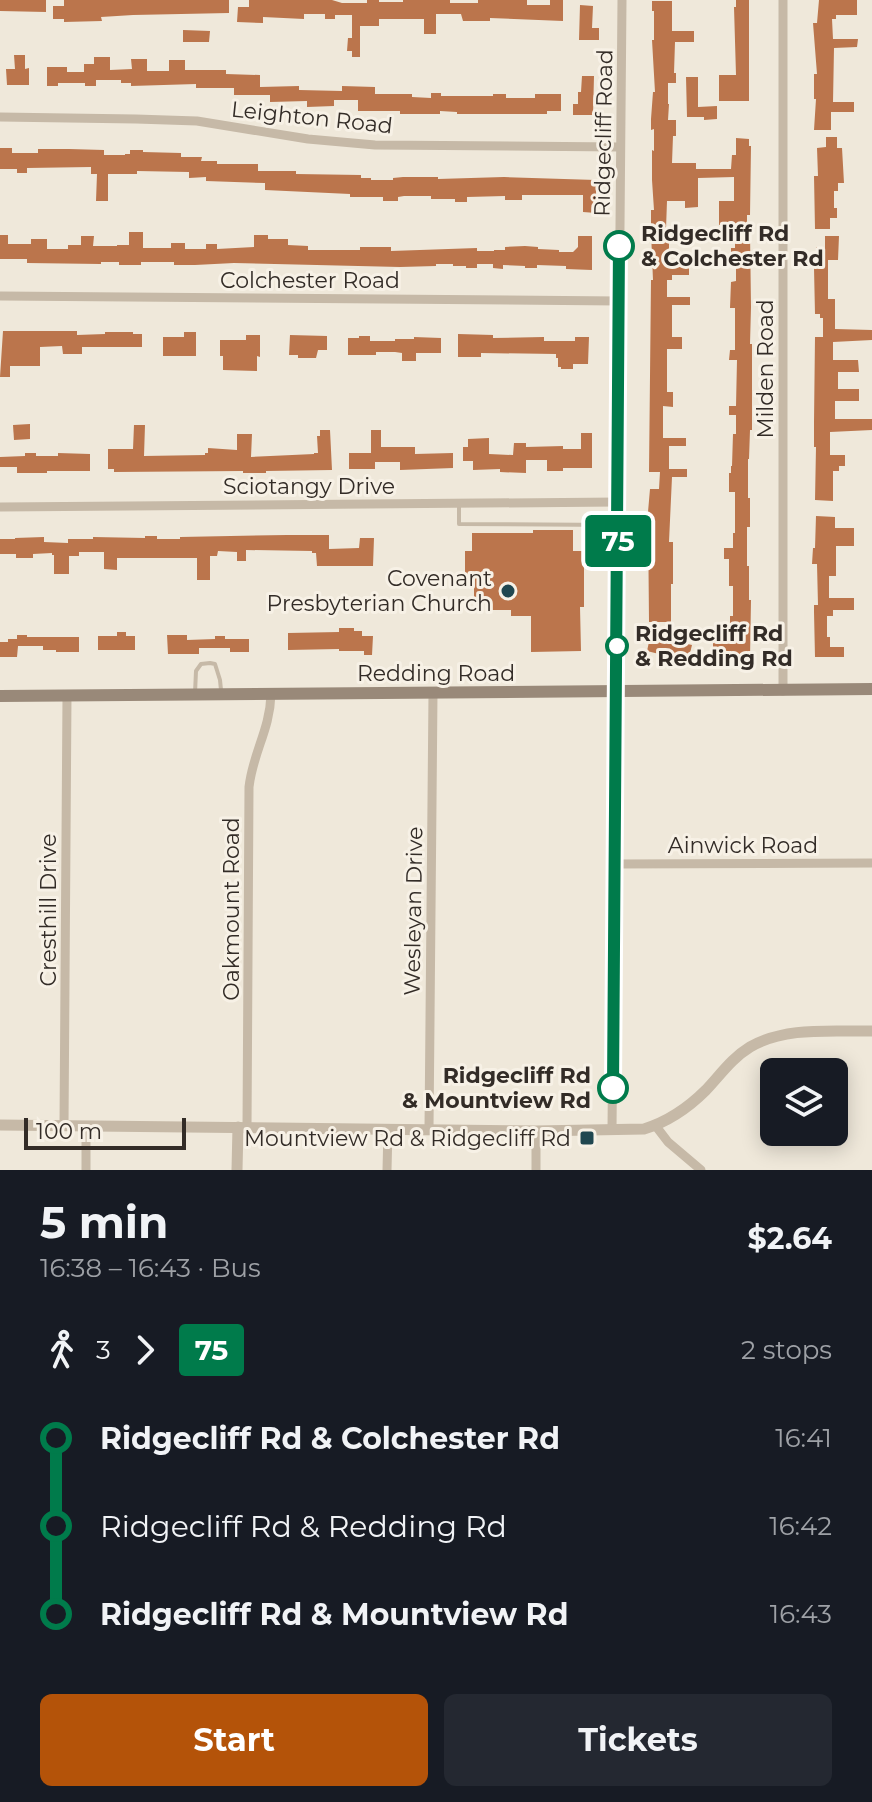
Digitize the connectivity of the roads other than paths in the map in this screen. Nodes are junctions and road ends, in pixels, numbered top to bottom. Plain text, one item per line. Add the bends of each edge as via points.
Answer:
1 (622, 0) edge
2 (783, 0) edge
3 (0, 117) edge
4 (620, 147) junction
5 (0, 296) edge
6 (619, 301) junction
7 (618, 502) junction
8 (459, 503) junction
9 (0, 507) edge
10 (618, 525) junction
11 (872, 689) edge
12 (783, 691) junction
13 (616, 692) junction
14 (433, 693) junction
15 (271, 694) junction
16 (195, 695) junction
17 (221, 695) junction
18 (0, 696) edge
19 (67, 696) junction
20 (872, 863) edge
21 (615, 864) junction
22 (872, 1031) edge
23 (0, 1125) edge
24 (64, 1125) junction
25 (655, 1125) junction
26 (86, 1126) junction
27 (242, 1127) junction
28 (388, 1129) junction
29 (429, 1129) junction
30 (612, 1130) junction
31 (536, 1131) junction
32 (86, 1170) edge
33 (237, 1170) edge
34 (387, 1170) edge
35 (536, 1170) edge
36 (701, 1170) edge

1 - 4 street, Ridgecliff Road
2 - 12 street, Milden Road
3 - 4 street, Leighton Road via 197,121 375,145
4 - 6 street, Ridgecliff Road
5 - 6 street, Colchester Road
6 - 7 street, Ridgecliff Road
7 - 8 street, Sciotangy Drive
7 - 10 street, Ridgecliff Road
8 - 9 street, Sciotangy Drive
8 - 10 lane via 459,524
10 - 13 street, Ridgecliff Road
11 - 12 main road, Redding Road
12 - 13 main road, Redding Road
13 - 14 main road, Redding Road
13 - 21 street, Ridgecliff Road
14 - 15 main road, Redding Road
14 - 29 street, Wesleyan Drive
15 - 17 main road, Redding Road
15 - 27 street, Oakmount Road via 249,787
16 - 17 main road, Redding Road
16 - 17 lane via 196,671 210,663 215,664
16 - 19 main road, Redding Road
18 - 19 main road, Redding Road
19 - 24 street, Cresthill Drive
20 - 21 street, Ainwick Road
21 - 30 street, Ridgecliff Road
22 - 25 street via 796,1033 752,1046 693,1101
23 - 24 street
24 - 26 street
25 - 30 street
25 - 36 street
26 - 27 street
26 - 32 street
27 - 28 street
27 - 33 street
28 - 29 street
28 - 34 street
29 - 31 street
30 - 31 street
31 - 35 street

